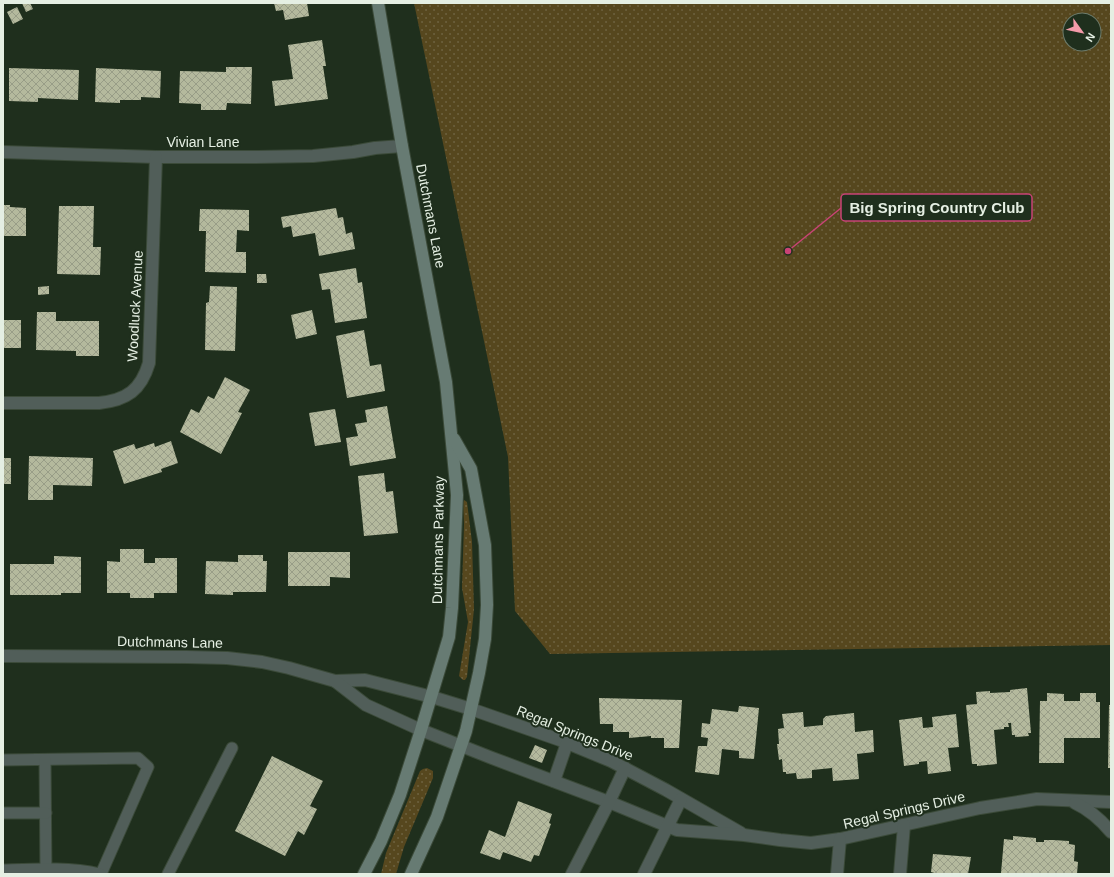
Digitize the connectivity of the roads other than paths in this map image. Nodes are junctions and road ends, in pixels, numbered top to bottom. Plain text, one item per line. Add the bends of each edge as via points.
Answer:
1 (378, 3) edge
2 (402, 146) junction
3 (3, 152) edge
4 (156, 157) junction
5 (3, 403) edge
6 (451, 434) junction
7 (3, 656) edge
8 (335, 681) junction
9 (432, 697) junction
10 (471, 709) junction
11 (421, 730) junction
12 (567, 743) junction
13 (461, 746) junction
14 (232, 748) dead end
15 (3, 760) edge
16 (45, 760) junction
17 (625, 768) junction
18 (554, 781) junction
19 (682, 799) junction
20 (1071, 801) junction
21 (610, 802) junction
22 (1111, 802) edge
23 (46, 812) junction
24 (3, 813) edge
25 (904, 825) junction
26 (668, 826) junction
27 (1111, 832) edge
28 (744, 835) junction
29 (840, 839) junction
30 (3, 870) edge
31 (46, 872) edge
32 (101, 874) edge
33 (168, 874) edge
34 (364, 874) edge
35 (411, 874) edge
36 (572, 874) edge
37 (644, 874) edge
38 (837, 874) edge
39 (900, 874) edge

1 - 2 main road, Dutchmans Lane
2 - 4 street, Vivian Lane via 313,156
2 - 6 main road, Dutchmans Lane via 446,382
3 - 4 street, Vivian Lane
4 - 5 street, Woodluck Avenue via 149,363 146,374 137,387 114,402
6 - 9 main road, Dutchmans Parkway via 457,496 452,608 449,637
6 - 10 main road via 471,469 485,545 485,638
7 - 8 street, Dutchmans Lane via 227,658 262,662
8 - 9 street, Dutchmans Lane via 365,680
8 - 11 street, Dutchmans Lane via 366,705
9 - 10 street, Regal Springs Drive
9 - 11 main road, Dutchmans Parkway
10 - 12 street, Regal Springs Drive
10 - 13 main road
11 - 13 street, Regal Springs Drive
11 - 34 main road, Dutchmans Parkway via 400,795
12 - 17 street, Regal Springs Drive
12 - 18 street
13 - 18 street, Regal Springs Drive
13 - 35 main road via 437,817
14 - 33 lane
15 - 16 lane
16 - 23 lane
16 - 32 lane via 138,758 148,767
17 - 19 street, Regal Springs Drive
17 - 21 street
18 - 21 street, Regal Springs Drive
19 - 26 street
19 - 28 street, Regal Springs Drive
20 - 22 street, Regal Springs Drive
20 - 25 street, Regal Springs Drive via 1037,799 980,808
20 - 27 street, Regal Springs Drive via 1085,807
21 - 26 street, Regal Springs Drive
21 - 36 street
23 - 24 lane
23 - 31 lane
25 - 29 street, Regal Springs Drive
25 - 39 street
26 - 28 street, Regal Springs Drive via 677,830
26 - 37 street
28 - 29 street, Regal Springs Drive via 811,843
29 - 38 street
30 - 31 lane
31 - 32 lane via 87,871

